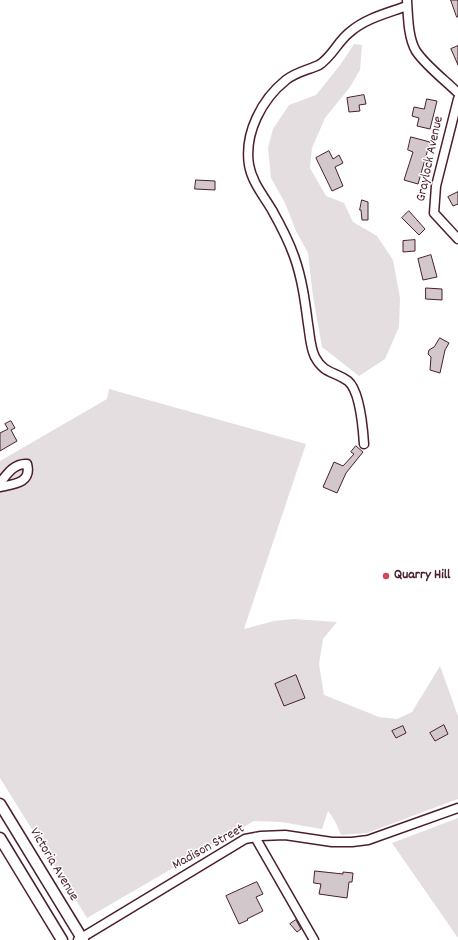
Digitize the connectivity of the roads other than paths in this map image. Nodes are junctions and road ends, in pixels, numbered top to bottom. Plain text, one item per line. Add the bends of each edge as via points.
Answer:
1 (407, 3) edge
2 (458, 93) edge
3 (458, 99) edge
4 (458, 239) edge
5 (364, 444) dead end
6 (0, 483) edge
7 (0, 487) edge
8 (0, 804) edge
9 (458, 808) edge
10 (255, 837) junction
11 (0, 838) edge
12 (81, 939) edge
13 (62, 940) edge
14 (314, 940) edge

1 - 2 street via 412,42 416,51
1 - 5 street via 362,23 348,33 319,64 286,79 264,103 251,131 248,155 254,181 287,236 298,268 313,351 319,365 349,382 357,394
3 - 4 street, Graylock Avenue via 436,186 434,213
6 - 7 street via 17,465 27,464 28,474 22,482
8 - 12 main road, Victoria Avenue
9 - 10 street, Madison Street via 368,840 332,842 285,835
10 - 12 street, Madison Street via 245,839
10 - 14 street
11 - 13 main road

